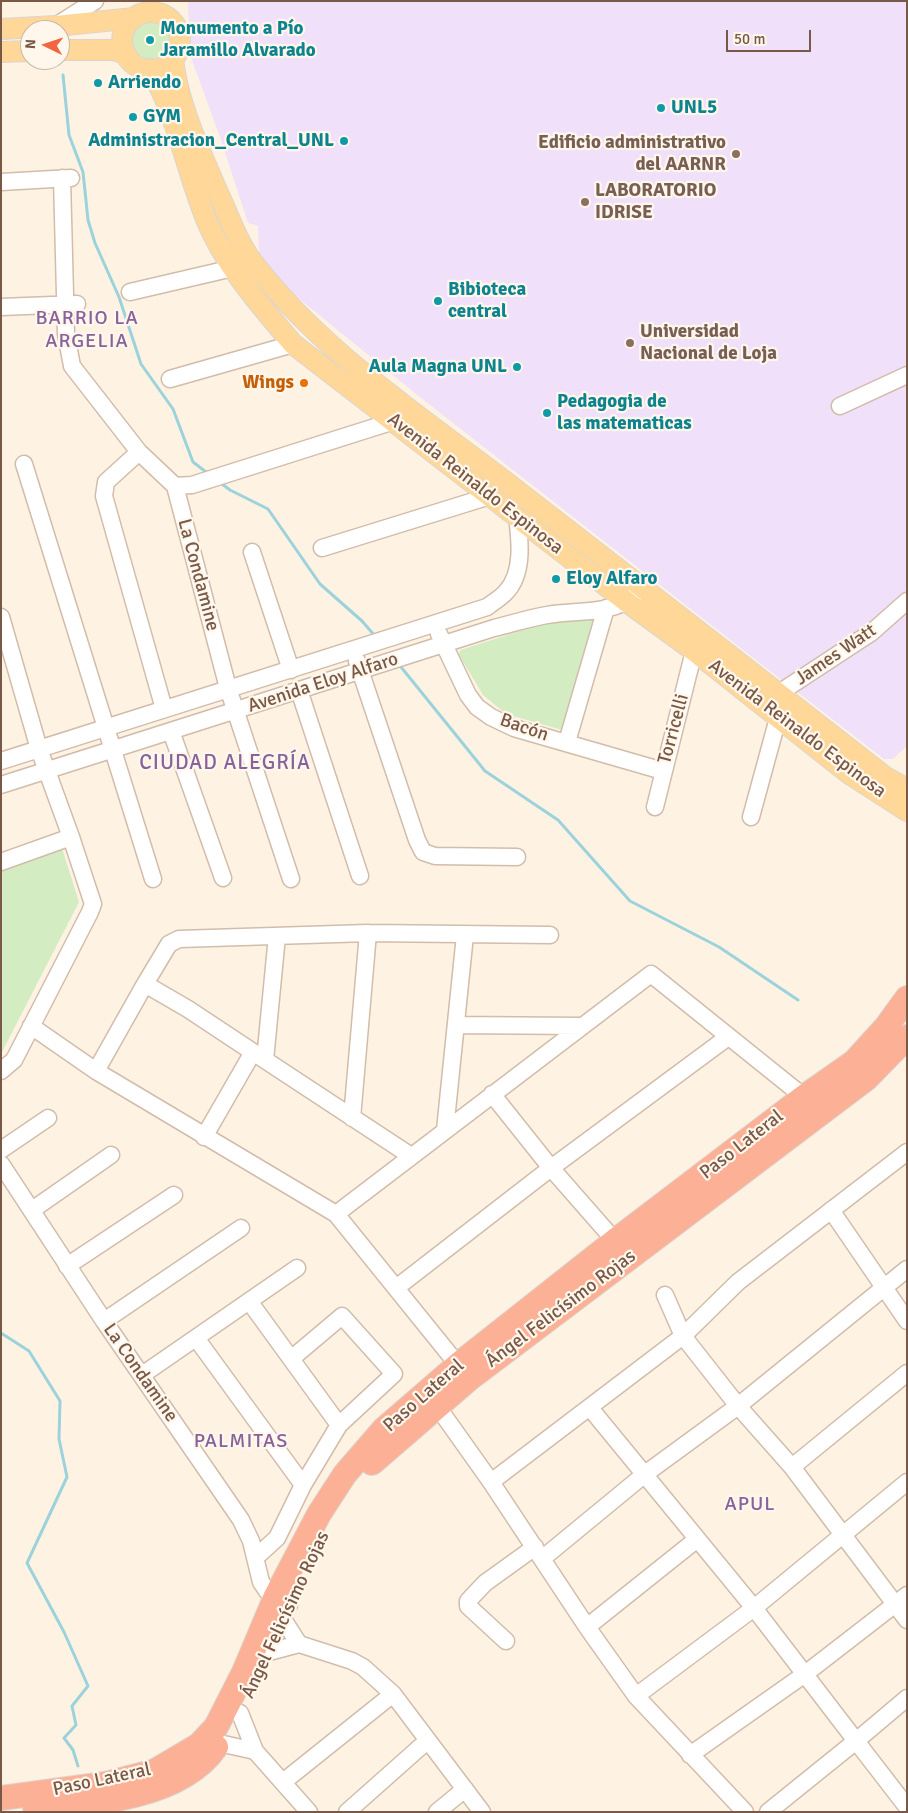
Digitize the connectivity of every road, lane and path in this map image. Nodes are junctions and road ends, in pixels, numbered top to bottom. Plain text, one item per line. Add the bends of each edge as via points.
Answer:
1 (95, 1) edge
2 (162, 1) edge
3 (138, 11) edge
4 (65, 20) edge
5 (171, 20) junction
6 (70, 23) edge
7 (20, 27) edge
8 (5, 28) edge
9 (70, 50) edge
10 (20, 51) edge
11 (6, 52) edge
12 (126, 54) junction
13 (173, 58) junction
14 (150, 69) junction
15 (1, 182) edge
16 (233, 268) junction
17 (130, 292) dead end
18 (71, 304) junction
19 (1, 307) edge
20 (293, 344) junction
21 (907, 375) edge
22 (170, 379) dead end
23 (840, 406) dead end
24 (402, 416) junction
25 (138, 452) junction
26 (24, 464) dead end
27 (175, 486) junction
28 (490, 496) junction
29 (517, 516) junction
30 (322, 548) dead end
31 (252, 552) dead end
32 (644, 589) junction
33 (907, 601) edge
34 (627, 602) junction
35 (606, 608) junction
36 (1, 617) edge
37 (436, 623) junction
38 (442, 644) junction
39 (354, 649) junction
40 (694, 651) junction
41 (291, 670) junction
42 (360, 671) junction
43 (228, 688) junction
44 (299, 690) junction
45 (780, 694) junction
46 (761, 704) junction
47 (164, 709) junction
48 (236, 711) junction
49 (778, 718) junction
50 (105, 728) junction
51 (171, 731) junction
52 (567, 742) junction
53 (39, 749) junction
54 (112, 750) junction
55 (1, 761) edge
56 (663, 770) junction
57 (46, 771) junction
58 (879, 783) junction
59 (1, 785) edge
60 (907, 789) edge
61 (655, 807) dead end
62 (907, 811) edge
63 (751, 817) dead end
64 (72, 837) junction
65 (517, 857) dead end
66 (1, 862) edge
67 (360, 876) dead end
68 (223, 878) dead end
69 (153, 879) dead end
70 (291, 879) dead end
71 (368, 933) junction
72 (465, 935) junction
73 (550, 935) dead end
74 (277, 936) junction
75 (144, 984) junction
76 (907, 998) edge
77 (456, 1025) junction
78 (31, 1026) junction
79 (582, 1026) junction
80 (728, 1037) junction
81 (907, 1037) edge
82 (259, 1056) junction
83 (1, 1071) edge
84 (96, 1071) junction
85 (492, 1094) junction
86 (804, 1097) junction
87 (48, 1118) dead end
88 (352, 1118) junction
89 (445, 1130) junction
90 (204, 1137) junction
91 (1, 1150) edge
92 (907, 1152) edge
93 (111, 1155) dead end
94 (411, 1156) junction
95 (1, 1164) edge
96 (551, 1168) junction
97 (174, 1196) dead end
98 (32, 1210) junction
99 (831, 1210) junction
100 (336, 1214) junction
101 (241, 1228) dead end
102 (615, 1241) junction
103 (67, 1266) junction
104 (297, 1268) dead end
105 (907, 1270) edge
106 (396, 1288) junction
107 (883, 1289) junction
108 (665, 1295) dead end
109 (249, 1301) junction
110 (104, 1321) junction
111 (907, 1322) edge
112 (683, 1336) junction
113 (196, 1338) junction
114 (291, 1359) junction
115 (458, 1365) junction
116 (907, 1373) edge
117 (142, 1375) junction
118 (437, 1406) junction
119 (738, 1406) junction
120 (590, 1408) junction
121 (339, 1425) junction
122 (792, 1467) junction
123 (645, 1474) junction
124 (491, 1482) junction
125 (907, 1482) edge
126 (303, 1485) junction
127 (844, 1536) junction
128 (696, 1540) junction
129 (539, 1552) junction
130 (255, 1558) junction
131 (901, 1599) edge
132 (283, 1607) junction
133 (754, 1608) junction
134 (907, 1620) edge
135 (587, 1627) junction
136 (506, 1641) dead end
137 (299, 1644) junction
138 (269, 1652) junction
139 (805, 1674) junction
140 (393, 1694) junction
141 (636, 1696) junction
142 (907, 1698) edge
143 (240, 1713) junction
144 (427, 1741) junction
145 (856, 1741) junction
146 (219, 1743) junction
147 (255, 1750) junction
148 (690, 1755) junction
149 (283, 1782) junction
150 (720, 1785) junction
151 (465, 1789) junction
152 (1, 1798) edge
153 (907, 1807) edge
154 (1, 1811) edge
155 (309, 1812) edge
156 (347, 1812) edge
157 (438, 1812) edge
158 (482, 1812) edge
159 (745, 1812) edge
160 (761, 1812) edge
161 (768, 1812) edge

1 - 4 street
2 - 5 main road
3 - 5 main road via 153,12
3 - 6 main road
3 - 12 main road via 123,34
5 - 13 main road via 179,37
7 - 8 main road
8 - 11 main road
9 - 12 main road via 113,50
10 - 11 main road
12 - 14 main road via 137,66
13 - 14 main road via 163,67
13 - 24 main road, Avenida Reinaldo Espinosa via 176,77 205,163 247,254 312,328
14 - 16 main road, Avenida Reinaldo Espinosa via 205,218
15 - 18 street via 66,178
16 - 17 street
16 - 20 main road, Avenida Reinaldo Espinosa
18 - 19 street
18 - 25 street via 66,334 72,366
20 - 22 street
20 - 24 main road, Avenida Reinaldo Espinosa
21 - 23 street
24 - 27 street via 192,485
24 - 28 main road, Avenida Reinaldo Espinosa
24 - 32 main road, Avenida Reinaldo Espinosa
25 - 27 street
25 - 47 street via 106,482 104,496
26 - 50 street
27 - 43 street, La Condamine
28 - 29 main road, Avenida Reinaldo Espinosa
28 - 30 street
29 - 34 main road, Avenida Reinaldo Espinosa
29 - 37 street, Avenida Eloy Alfaro via 521,543 515,579 506,592 487,607
31 - 41 street
32 - 34 street, Avenida Eloy Alfaro
32 - 45 main road, Avenida Reinaldo Espinosa
33 - 45 street, James Watt via 872,632
34 - 35 street, Avenida Eloy Alfaro
34 - 40 main road, Avenida Reinaldo Espinosa
35 - 38 street, Avenida Eloy Alfaro via 545,615
35 - 52 street
36 - 53 street
37 - 38 street, Bacón
37 - 39 street, Avenida Eloy Alfaro
38 - 42 street, Avenida Eloy Alfaro
38 - 52 street, Bacón via 477,707 502,723
39 - 41 street, Avenida Eloy Alfaro
39 - 42 street
40 - 46 main road, Avenida Reinaldo Espinosa
40 - 56 street, Torricelli
41 - 43 street, Avenida Eloy Alfaro
42 - 44 street, Avenida Eloy Alfaro
42 - 65 street via 423,852 435,856
43 - 47 street, Avenida Eloy Alfaro
43 - 48 street, La Condamine
44 - 48 street, Avenida Eloy Alfaro
44 - 67 street
45 - 46 street, James Watt
45 - 58 main road, Avenida Reinaldo Espinosa
46 - 49 main road, Avenida Reinaldo Espinosa
47 - 50 street, Avenida Eloy Alfaro
48 - 51 street, Avenida Eloy Alfaro
48 - 70 street, La Condamine
49 - 58 main road, Avenida Reinaldo Espinosa via 848,773
49 - 63 street
50 - 53 street, Avenida Eloy Alfaro
50 - 54 street
51 - 54 street, Avenida Eloy Alfaro
51 - 68 street
52 - 56 street, Bacón
53 - 55 street, Avenida Eloy Alfaro
53 - 57 street
54 - 57 street, Avenida Eloy Alfaro
54 - 69 street
56 - 61 street, Torricelli
57 - 59 street, Avenida Eloy Alfaro
57 - 64 street
58 - 60 main road, Avenida Reinaldo Espinosa
58 - 62 main road, Avenida Reinaldo Espinosa
64 - 66 street
64 - 78 street via 92,908
71 - 72 street
71 - 74 street
71 - 88 street
72 - 73 street
72 - 77 street
74 - 75 street via 174,941
74 - 82 street
75 - 82 street
75 - 84 street
76 - 86 highway, Paso Lateral via 854,1062
77 - 79 street
77 - 89 street
78 - 83 street via 14,1060
78 - 84 street
79 - 80 street via 651,974
79 - 85 street
80 - 86 street
80 - 96 street
81 - 118 highway, Ángel Felicísimo Rojas via 866,1079
82 - 88 street
82 - 90 street
84 - 90 street
85 - 89 street
85 - 96 street
86 - 102 highway, Paso Lateral
87 - 91 street
88 - 94 street
89 - 94 street
90 - 100 street
92 - 99 street
93 - 98 street
94 - 100 street
95 - 98 street, La Condamine
96 - 102 street
96 - 106 street
97 - 103 street
98 - 103 street, La Condamine
99 - 107 street
99 - 112 street via 738,1282
100 - 106 street
101 - 110 street
102 - 115 highway, Paso Lateral
103 - 110 street, La Condamine
104 - 109 street
105 - 107 street
106 - 115 street
107 - 111 street
107 - 119 street
108 - 112 street
109 - 113 street
109 - 114 street
110 - 117 street, La Condamine
112 - 119 street
112 - 120 street
113 - 117 street
113 - 126 street
114 - 121 street
114 - 121 street via 342,1316 394,1374
115 - 132 highway, Paso Lateral via 384,1429 346,1474 319,1514
116 - 122 street
117 - 130 street, La Condamine via 241,1520
118 - 124 street
118 - 132 highway, Ángel Felicísimo Rojas via 377,1457 340,1504
119 - 122 street
119 - 123 street
120 - 123 street
120 - 124 street
121 - 126 street
122 - 127 street
123 - 128 street
123 - 129 street
124 - 129 street
125 - 127 street
126 - 130 street via 277,1538
127 - 131 street
127 - 133 street
128 - 133 street
128 - 135 street
129 - 135 street
129 - 136 street via 485,1582 468,1601 468,1606
130 - 132 street, La Condamine via 258,1577
131 - 134 street
131 - 139 street
132 - 137 street, La Condamine
132 - 138 highway, Ángel Felicísimo Rojas
132 - 152 highway, Paso Lateral via 216,1727 199,1746 155,1771 104,1784
133 - 139 street
133 - 141 street
135 - 141 street
137 - 138 street
137 - 140 street via 352,1661
138 - 143 highway, Ángel Felicísimo Rojas
139 - 145 street
139 - 148 street
140 - 144 street
140 - 149 street
141 - 148 street
142 - 145 street
143 - 146 highway, Ángel Felicísimo Rojas
143 - 147 street
144 - 151 street
144 - 156 street
145 - 153 street
145 - 161 street
146 - 147 street
146 - 154 highway, Ángel Felicísimo Rojas via 212,1753 185,1774 147,1792 120,1800
147 - 149 street
148 - 150 street
149 - 155 street
150 - 159 street
150 - 160 street
151 - 157 street
151 - 158 street

